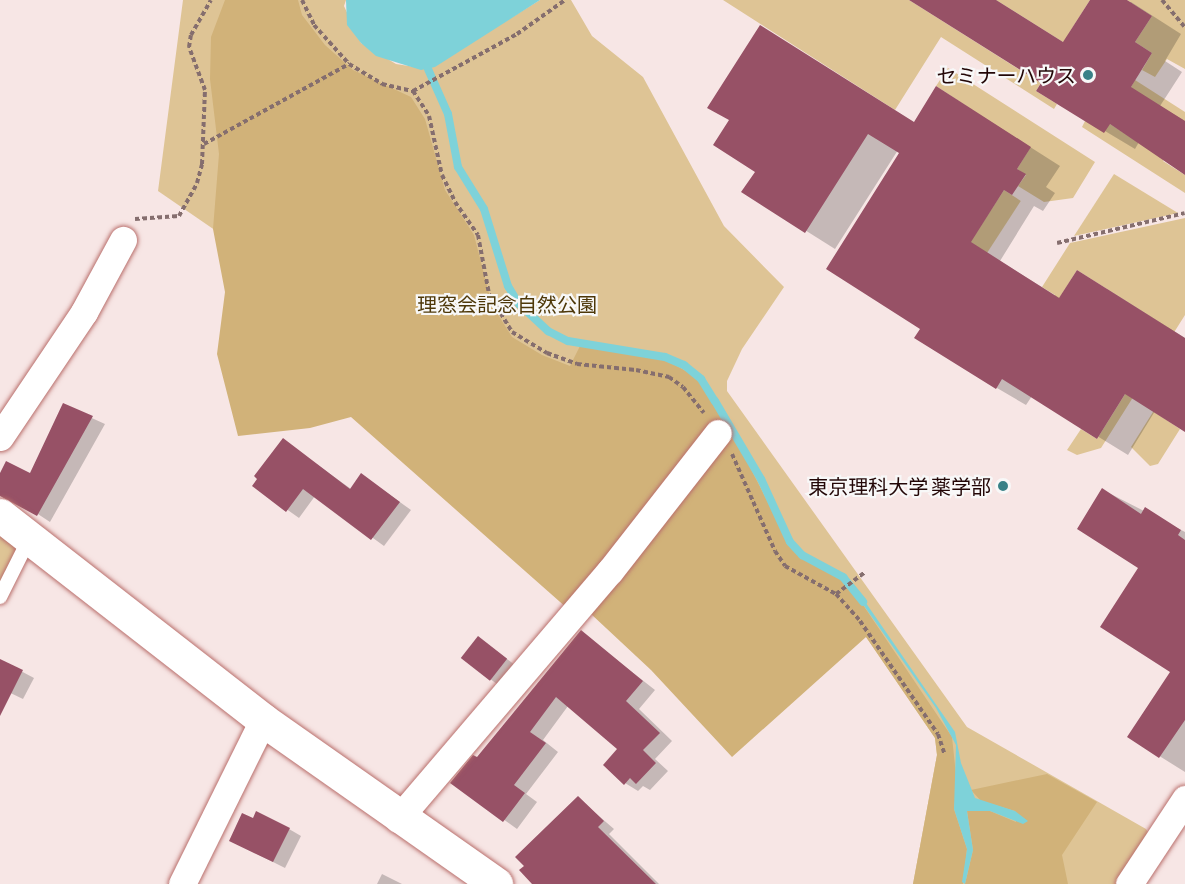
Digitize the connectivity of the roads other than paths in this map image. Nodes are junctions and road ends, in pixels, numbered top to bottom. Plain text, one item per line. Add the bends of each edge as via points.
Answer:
1 (123, 240) road end
2 (718, 433) road end
3 (0, 437) edge
4 (0, 515) edge
5 (30, 537) junction
6 (0, 597) edge
7 (263, 720) junction
8 (1185, 799) edge
9 (398, 819) junction
10 (182, 884) edge
11 (496, 884) edge
12 (1130, 884) edge

1 - 3 street via 84,312
2 - 9 street via 610,571
4 - 5 street
5 - 6 lane
5 - 7 street
7 - 9 street
7 - 10 street
8 - 12 street
9 - 11 street

